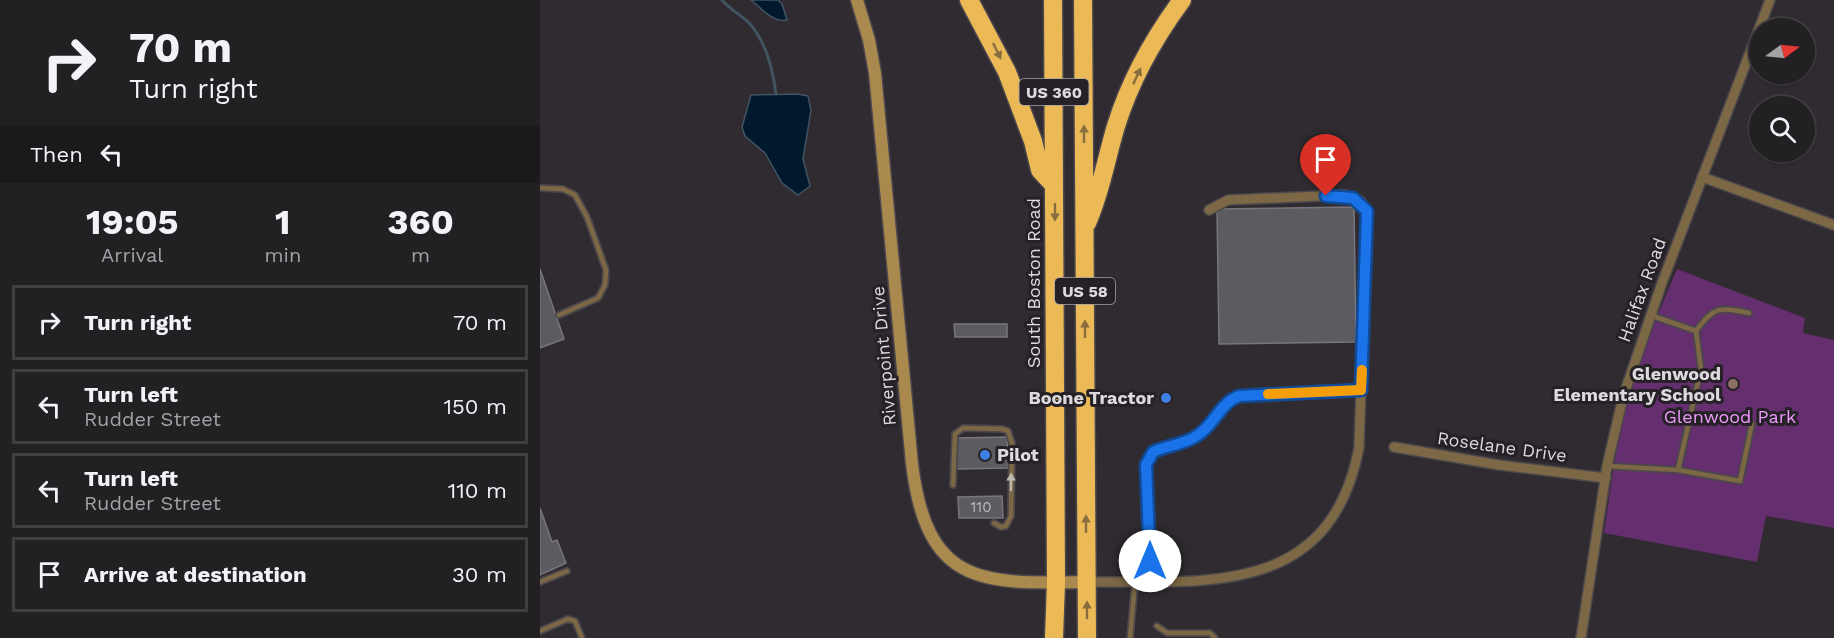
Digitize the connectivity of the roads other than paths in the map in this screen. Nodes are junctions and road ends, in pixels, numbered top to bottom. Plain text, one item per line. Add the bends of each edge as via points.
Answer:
1 (857, 0) edge
2 (969, 0) edge
3 (1053, 0) edge
4 (1083, 0) edge
5 (1182, 0) edge
6 (1770, 0) edge
7 (1702, 177) junction
8 (1054, 185) junction
9 (540, 188) edge
10 (1209, 210) dead end
11 (1834, 225) edge
12 (1084, 230) junction
13 (1749, 312) dead end
14 (560, 315) dead end
15 (1650, 315) junction
16 (1696, 331) junction
17 (1361, 390) junction
18 (1752, 424) dead end
19 (1394, 447) dead end
20 (1607, 466) junction
21 (1678, 470) junction
22 (1606, 478) junction
23 (953, 485) dead end
24 (994, 523) dead end
25 (567, 571) dead end
26 (540, 582) edge
27 (1087, 582) junction
28 (1135, 582) junction
29 (1150, 582) junction
30 (1056, 583) junction
31 (1157, 626) dead end
32 (540, 631) edge
33 (582, 638) edge
34 (1054, 638) edge
35 (1087, 638) edge
36 (1130, 638) edge
37 (1215, 638) edge
38 (1581, 638) edge

1 - 30 street, Riverpoint Drive via 874,73 912,464 923,519 934,543 963,570 998,581
2 -> 8 highway via 1007,72 1040,170
3 - 8 highway, South Boston Road / US 360
12 -> 4 highway, US 58
12 -> 5 highway via 1099,196 1125,101 1157,37
6 - 7 street, Halifax Road
7 - 11 street
7 - 15 street, Halifax Road
8 -> 30 highway, South Boston Road / US 58
9 - 14 lane via 563,189 575,195 606,270 605,285 598,298
10 - 17 street via 1228,200 1345,195 1364,205 1368,217
27 -> 12 highway, US 58
13 - 16 lane via 1723,308 1708,315
15 - 16 lane
15 - 20 street, Halifax Road via 1623,397
16 - 21 lane via 1701,369
17 - 29 street via 1359,448 1350,481 1334,512 1309,542 1255,574 1209,581
17 - 29 lane via 1239,396 1225,404 1200,434 1153,452 1146,465
18 - 21 lane via 1740,481
19 - 22 street, Roselane Drive
20 - 21 lane
20 - 22 street, Halifax Road
22 - 38 street, Halifax Road
24 -> 23 lane via 1006,525 1011,516 1012,443 1008,431 958,431 952,439
25 - 26 lane
27 - 28 street
27 - 30 street, Riverpoint Drive
35 -> 27 highway, US 58
28 - 29 street
28 - 36 lane
30 - 34 highway, South Boston Road / US 58
31 - 37 lane via 1167,633 1209,633
32 - 33 lane via 568,619 575,621

